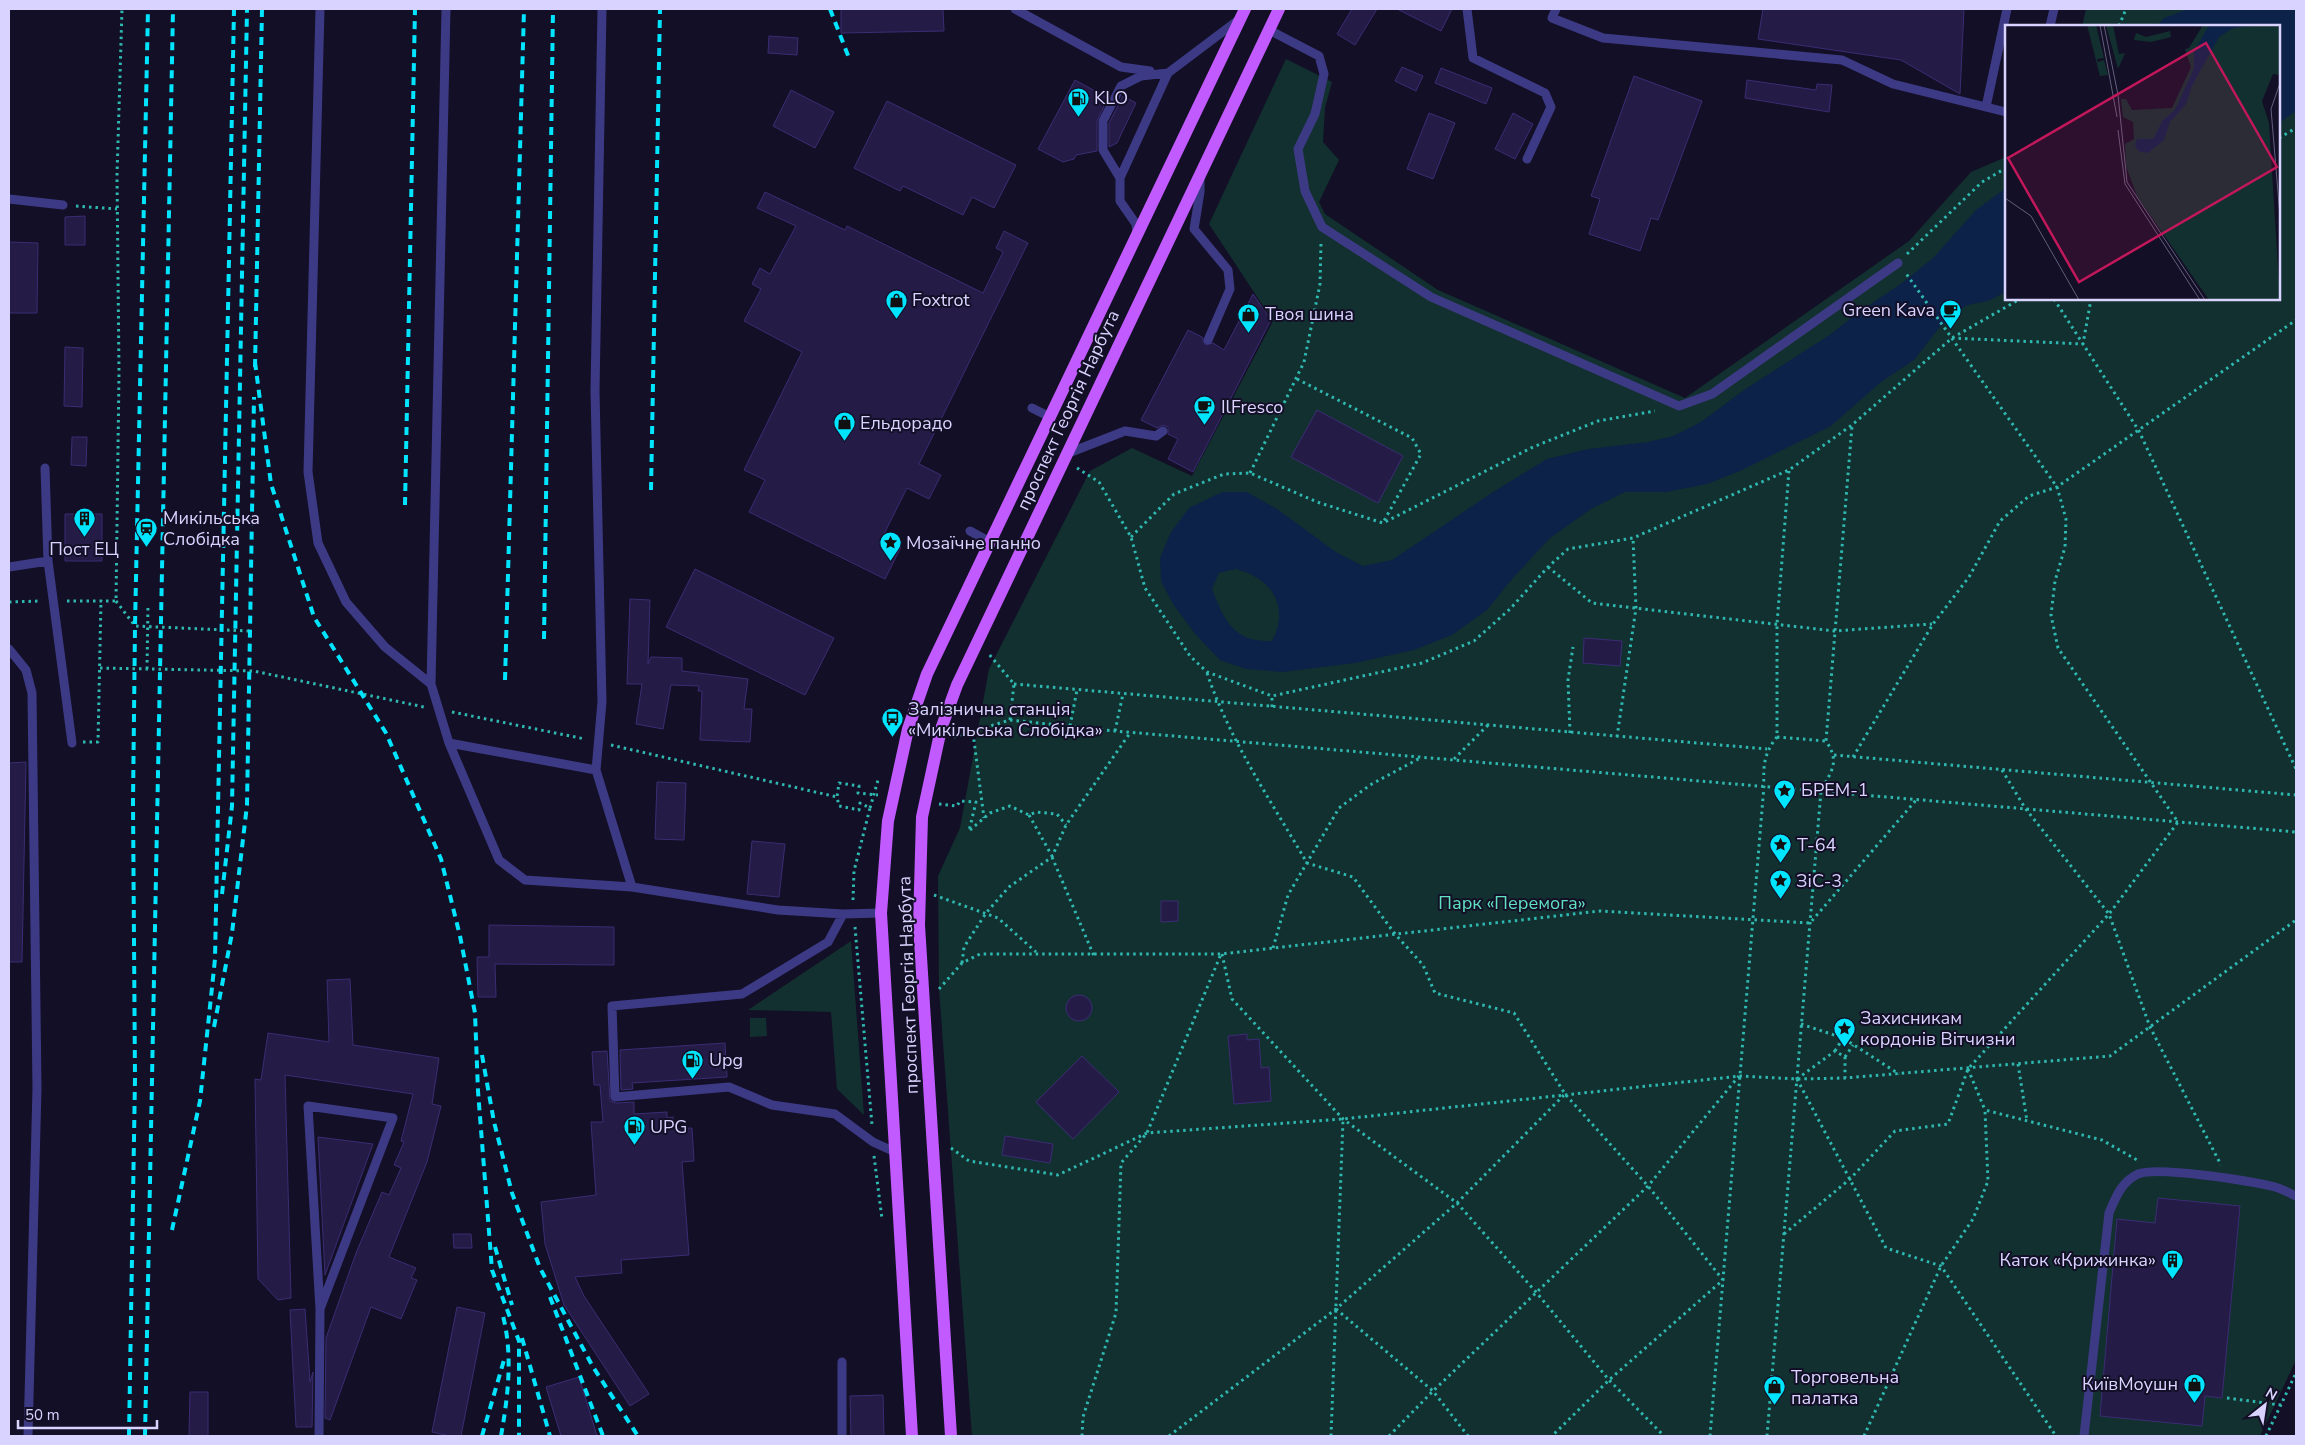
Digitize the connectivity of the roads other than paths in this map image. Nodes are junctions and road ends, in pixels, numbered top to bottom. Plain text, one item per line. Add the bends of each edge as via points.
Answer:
1 (320, 9) edge
2 (446, 9) edge
3 (602, 9) edge
4 (1015, 9) edge
5 (1279, 9) edge
6 (1467, 9) edge
7 (1556, 9) edge
8 (2007, 9) edge
9 (2054, 9) edge
10 (1242, 14) edge
11 (2050, 25) edge
12 (1269, 30) junction
13 (1168, 73) junction
14 (1986, 107) junction
15 (2005, 112) edge
16 (1527, 159) dead end
17 (1200, 175) junction
18 (1120, 178) junction
19 (9, 199) edge
20 (63, 205) road end
21 (1137, 236) junction
22 (1898, 263) road end
23 (1208, 340) dead end
24 (1032, 408) dead end
25 (1050, 417) junction
26 (1162, 431) dead end
27 (1066, 454) junction
28 (45, 468) dead end
29 (970, 532) dead end
30 (990, 542) junction
31 (48, 561) junction
32 (9, 567) edge
33 (9, 649) edge
34 (431, 684) junction
35 (72, 743) dead end
36 (449, 743) junction
37 (596, 770) junction
38 (632, 886) junction
39 (881, 912) junction
40 (843, 914) junction
41 (895, 1152) junction
42 (2296, 1196) edge
43 (320, 1309) junction
44 (842, 1362) dead end
45 (28, 1436) edge
46 (319, 1436) edge
47 (842, 1436) edge
48 (912, 1436) edge
49 (951, 1436) edge
50 (2084, 1436) edge

1 - 34 lane via 308,472 318,543 346,602 384,647
2 - 34 lane
3 - 37 lane via 595,391 602,702
4 - 13 lane via 1121,67
5 - 12 main road, проспект Георгія Нарбута
6 - 16 lane via 1473,58 1545,93 1551,107
7 - 14 lane via 1552,18 1603,38 1842,60 1893,84
8 - 14 lane
9 - 11 lane
10 - 13 lane
10 - 21 main road, проспект Георгія Нарбута
12 - 17 main road, проспект Георгія Нарбута
12 - 22 lane via 1319,56 1324,74 1315,114 1298,149 1305,191 1322,227 1431,298 1679,406 1712,394
13 - 18 lane
13 - 18 lane via 1141,76 1121,86 1102,122 1103,150
14 - 15 lane
17 - 23 lane via 1194,229 1228,270 1230,289
17 - 27 main road, проспект Георгія Нарбута
18 - 21 lane via 1120,201 1136,224
19 - 20 lane
21 - 25 main road, проспект Георгія Нарбута
24 - 25 lane
25 - 30 main road, проспект Георгія Нарбута
26 - 27 lane via 1150,437 1126,431
27 - 49 main road, проспект Георгія Нарбута via 956,685 941,729 922,817 919,925
28 - 31 lane
29 - 30 lane
30 - 39 main road, проспект Георгія Нарбута via 927,674 908,730 888,821
31 - 32 lane
31 - 35 lane
33 - 45 lane via 26,670 32,693 38,1088
34 - 36 lane
36 - 37 lane
36 - 38 lane via 500,860 525,880
37 - 38 lane
38 - 40 lane via 778,910
39 - 40 lane
39 - 41 main road, проспект Георгія Нарбута
40 - 41 lane via 828,942 742,994 612,1006 615,1097 729,1087 772,1105 835,1114 873,1142
41 - 48 main road, проспект Георгія Нарбута
42 - 50 lane via 2277,1188 2228,1179 2154,1171 2138,1174 2120,1187 2109,1213
43 - 43 lane via 308,1106 393,1118 372,1173
43 - 46 lane
44 - 47 lane

